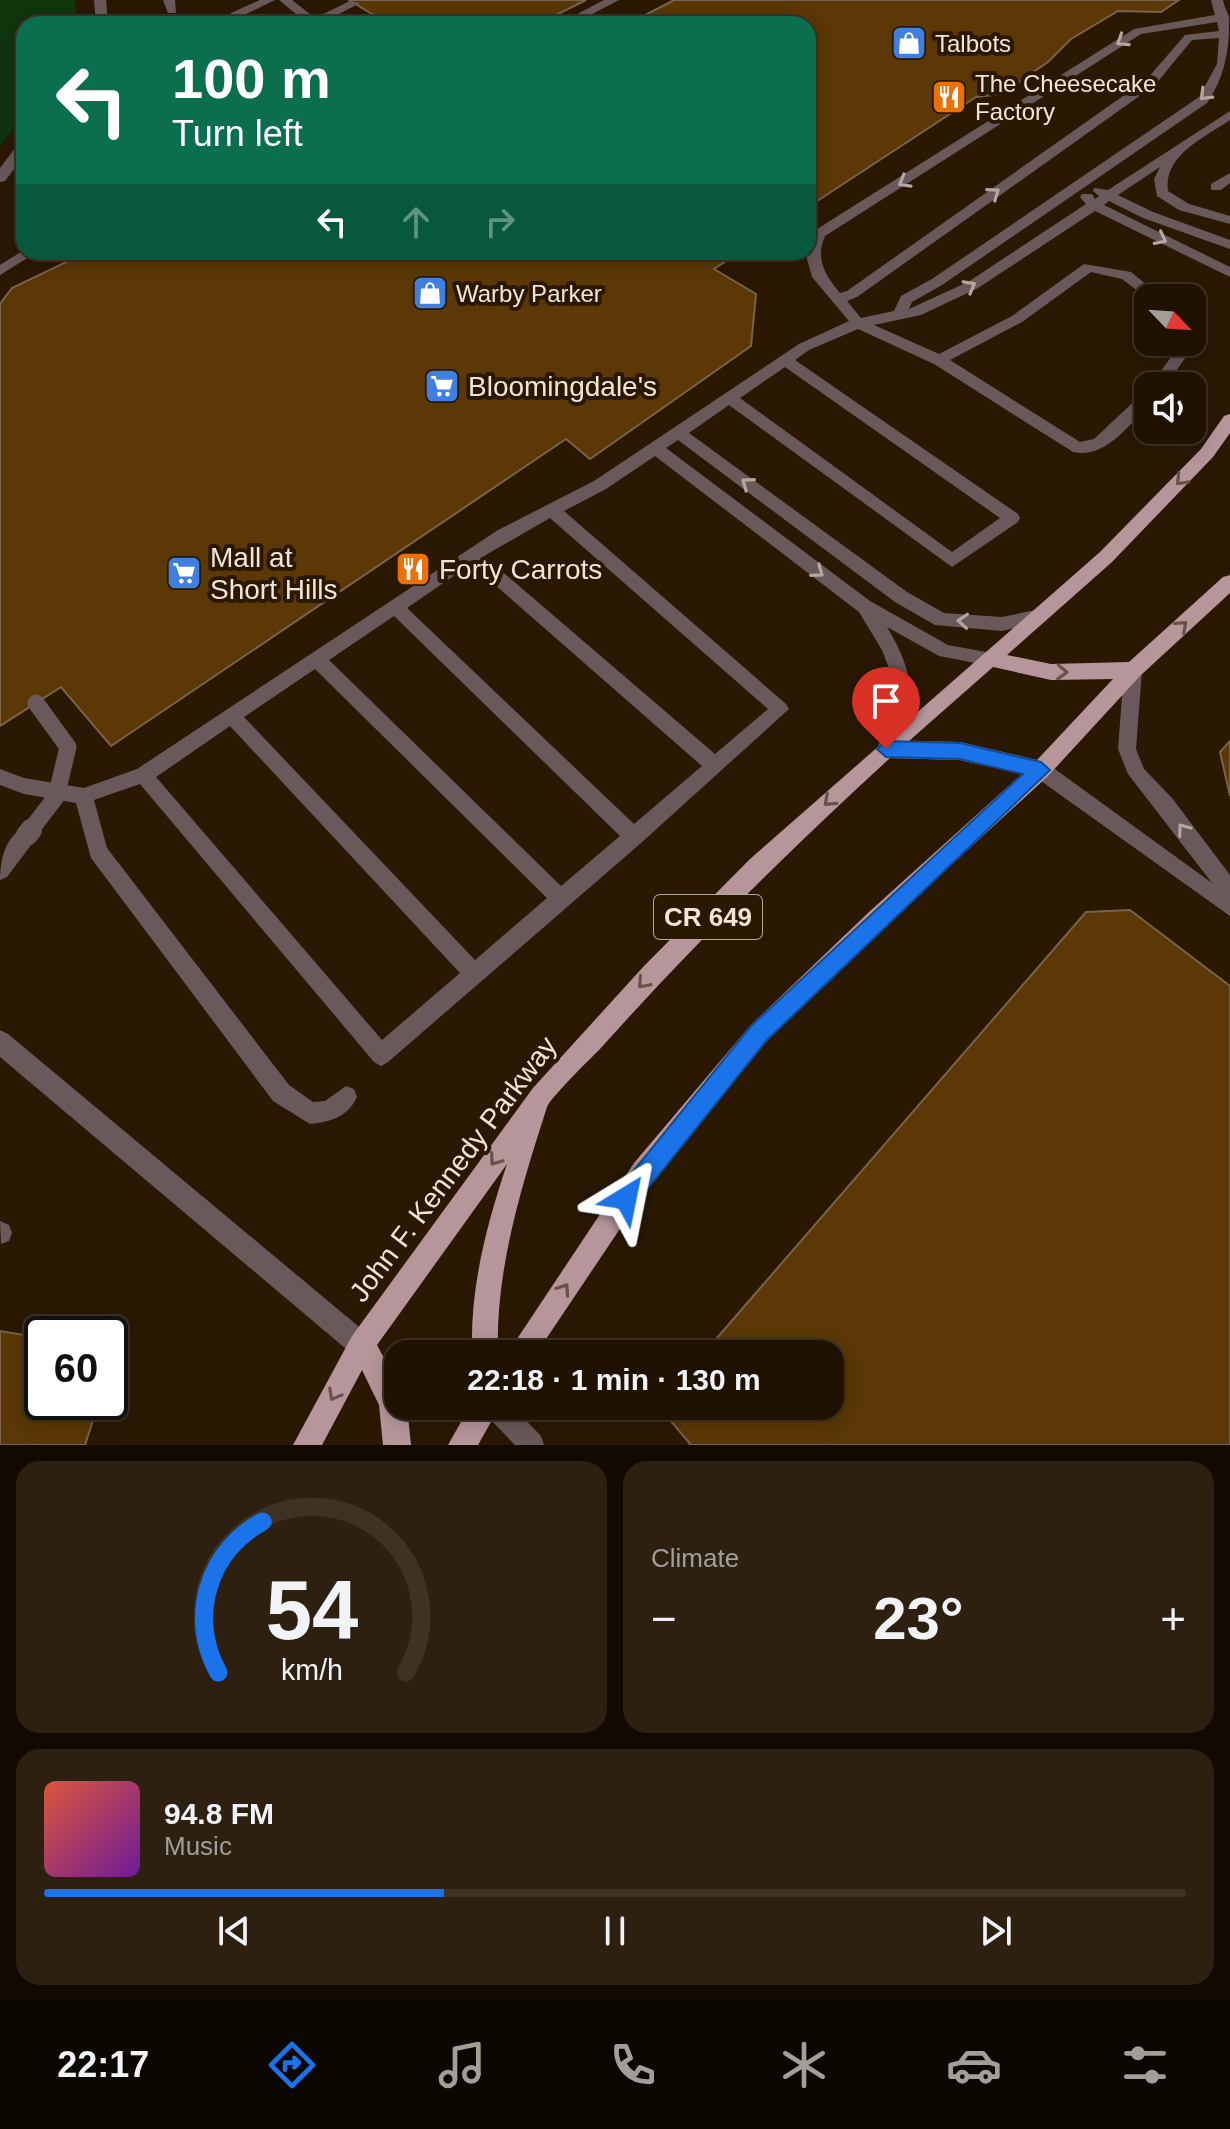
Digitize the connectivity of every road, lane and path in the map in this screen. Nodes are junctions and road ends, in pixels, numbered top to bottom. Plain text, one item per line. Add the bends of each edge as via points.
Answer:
1 (269, 0) edge
2 (285, 0) edge
3 (613, 0) edge
4 (1217, 0) edge
5 (354, 3) dead end
6 (231, 16) edge
7 (305, 16) edge
8 (328, 16) edge
9 (580, 16) edge
10 (1224, 17) junction
11 (1151, 27) junction
12 (1230, 34) edge
13 (1182, 46) junction
14 (1230, 115) edge
15 (1173, 154) junction
16 (16, 157) edge
17 (1230, 177) edge
18 (0, 178) edge
19 (1077, 186) junction
20 (1216, 187) dead end
21 (1108, 193) junction
22 (1092, 204) junction
23 (1230, 220) edge
24 (816, 241) edge
25 (1230, 245) edge
26 (17, 260) edge
27 (814, 260) edge
28 (0, 271) edge
29 (1230, 273) edge
30 (1138, 284) edge
31 (837, 299) junction
32 (899, 316) junction
33 (858, 323) junction
34 (1180, 356) edge
35 (785, 360) junction
36 (939, 360) junction
37 (1168, 372) edge
38 (730, 398) junction
39 (1134, 410) edge
40 (1230, 420) edge
41 (680, 434) junction
42 (657, 449) junction
43 (551, 509) junction
44 (472, 555) junction
45 (1230, 582) edge
46 (864, 606) junction
47 (395, 607) junction
48 (1040, 616) junction
49 (316, 659) junction
50 (991, 659) junction
51 (1133, 670) junction
52 (36, 703) dead end
53 (232, 716) junction
54 (886, 749) junction
55 (715, 766) junction
56 (1041, 770) junction
57 (143, 775) junction
58 (0, 777) edge
59 (84, 796) junction
60 (634, 837) junction
61 (0, 871) edge
62 (1230, 891) edge
63 (561, 899) junction
64 (1230, 907) edge
65 (475, 974) junction
66 (0, 1042) edge
67 (541, 1096) junction
68 (346, 1097) dead end
69 (484, 1340) edge
70 (529, 1340) edge
71 (361, 1345) junction
72 (477, 1420) edge
73 (508, 1420) edge
74 (307, 1445) edge
75 (397, 1445) edge
76 (462, 1445) edge
77 (532, 1445) edge

1 - 6 lane
2 - 7 lane
3 - 9 lane
4 - 10 lane
5 - 8 lane
10 - 11 lane
10 - 12 lane
11 - 13 lane
11 -> 24 lane via 819,234
12 - 13 lane via 1189,37
12 -> 19 lane via 1224,73 1203,100
31 -> 13 lane via 852,294 1151,82
14 - 15 lane
15 - 21 lane
15 - 23 lane via 1160,179 1162,193 1184,207
16 - 18 street
17 - 20 lane
19 - 21 lane
19 - 22 lane
19 - 32 lane via 906,299
21 - 22 lane
21 - 25 lane via 1148,215
22 -> 29 lane
32 -> 22 lane via 973,285
26 - 28 lane
27 -> 31 lane via 819,277
30 - 36 lane via 1126,275 1089,267 1017,319
31 - 33 lane
32 - 33 lane
33 - 35 lane
33 - 36 lane
34 - 37 lane
35 - 38 lane
35 - 38 lane via 1012,518 952,561
36 - 39 lane via 1078,448 1099,444
38 - 41 lane
40 -> 48 main road, John F. Kennedy Parkway / CR 649 via 1197,464
41 - 42 lane
48 -> 41 lane via 1002,624 941,620 901,597
42 - 43 lane
42 -> 46 lane
43 - 44 lane
43 - 55 lane via 780,709
44 - 47 lane
44 - 55 lane
51 -> 45 main road
46 - 50 lane via 945,651
46 - 54 lane via 897,659 905,691
47 - 49 lane
47 - 60 lane
48 - 50 main road, John F. Kennedy Parkway / CR 649
49 - 53 lane
49 - 63 lane
50 -> 51 main road via 1051,672
50 - 54 main road, John F. Kennedy Parkway / CR 649
51 - 56 main road
62 -> 51 lane via 1137,774 1127,749
52 - 61 lane, bridge via 68,747 56,797
53 - 57 lane
53 - 65 lane
54 - 56 main road via 960,751
54 -> 67 main road, John F. Kennedy Parkway / CR 649 via 748,877
55 - 60 lane
56 - 64 lane
70 -> 56 main road via 643,1172 758,1034
57 - 59 lane
57 - 65 lane via 381,1055
58 - 59 lane
59 - 68 lane via 98,852 281,1093 310,1113 330,1111
60 - 63 lane
63 - 65 lane
66 - 71 street
67 - 69 main road via 487,1280
67 -> 71 main road, John F. Kennedy Parkway / CR 649
71 -> 74 main road, John F. Kennedy Parkway / CR 649
71 - 75 main road via 384,1379 394,1407
72 - 76 main road
73 - 77 lane

